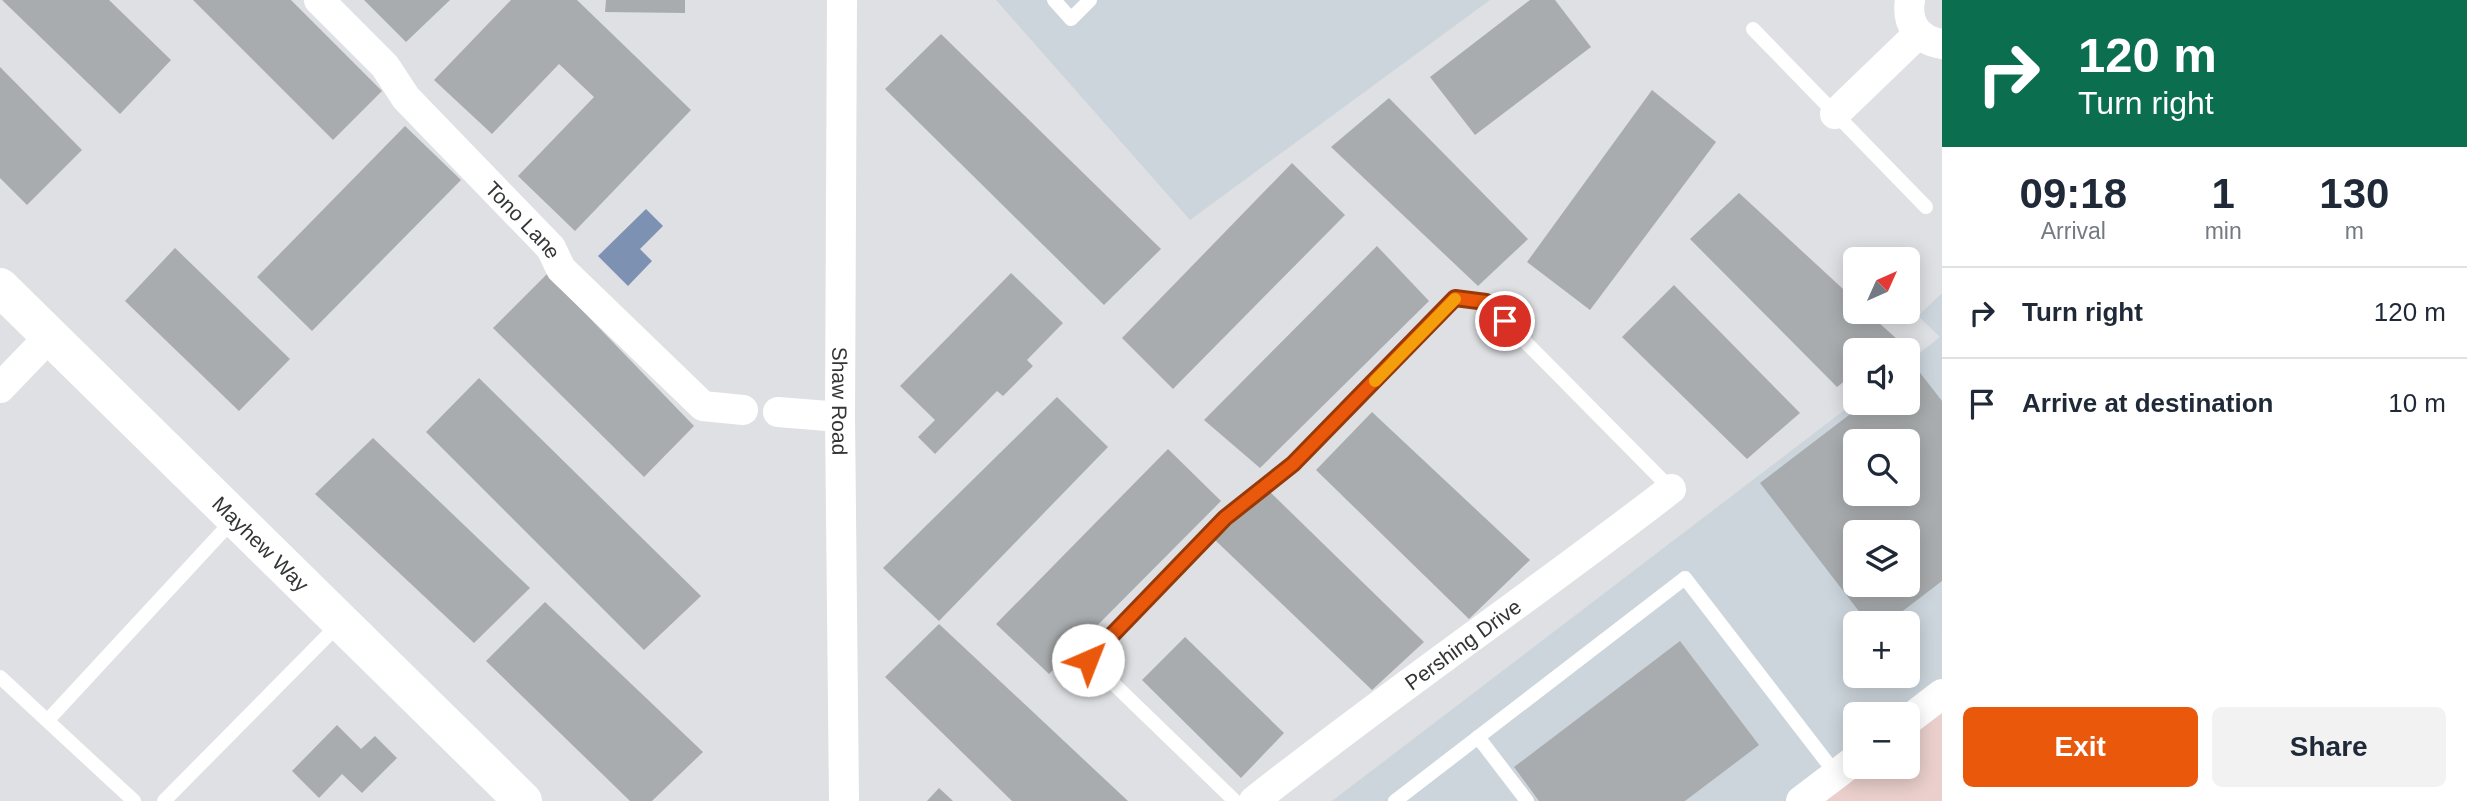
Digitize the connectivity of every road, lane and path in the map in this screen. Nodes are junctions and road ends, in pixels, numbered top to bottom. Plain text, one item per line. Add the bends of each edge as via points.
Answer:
1 (319, 0) edge
2 (842, 0) edge
3 (1054, 0) edge
4 (1090, 0) edge
5 (1910, 0) edge
6 (1753, 29) dead end
7 (1930, 39) edge
8 (1835, 114) junction
9 (1926, 208) dead end
10 (0, 287) edge
11 (50, 336) junction
12 (0, 388) edge
13 (743, 410) joint
14 (778, 412) joint
15 (840, 417) junction
16 (1671, 489) joint
17 (235, 518) junction
18 (341, 622) junction
19 (0, 677) edge
20 (1942, 694) edge
21 (1920, 711) edge
22 (48, 720) junction
23 (1478, 737) junction
24 (1843, 763) edge
25 (1843, 769) edge
26 (134, 801) edge
27 (164, 801) edge
28 (523, 801) edge
29 (844, 801) edge
30 (1236, 801) edge
31 (1254, 801) edge
32 (1395, 801) edge
33 (1527, 801) edge
34 (1801, 801) edge

1 - 13 street, Tono Lane via 551,248 561,269 703,406
2 - 15 street, Shaw Road
3 - 4 lane via 1071,19
5 - 7 street via 1911,24
6 - 8 lane
7 - 8 street
8 - 9 lane
10 - 11 street, Mayhew Way
11 - 12 street
11 - 17 street, Mayhew Way
13 - 14 lane
14 - 15 street
15 - 29 street, Shaw Road
16 - 30 lane via 1486,302 1455,298 1293,464 1225,518 1088,660
16 - 31 street, Pershing Drive
17 - 18 street, Mayhew Way
17 - 22 lane
18 - 27 lane
18 - 28 street, Mayhew Way
19 - 22 lane
20 - 21 street
22 - 26 lane
23 - 24 lane via 1685,578
23 - 32 lane
23 - 33 lane
25 - 34 street

